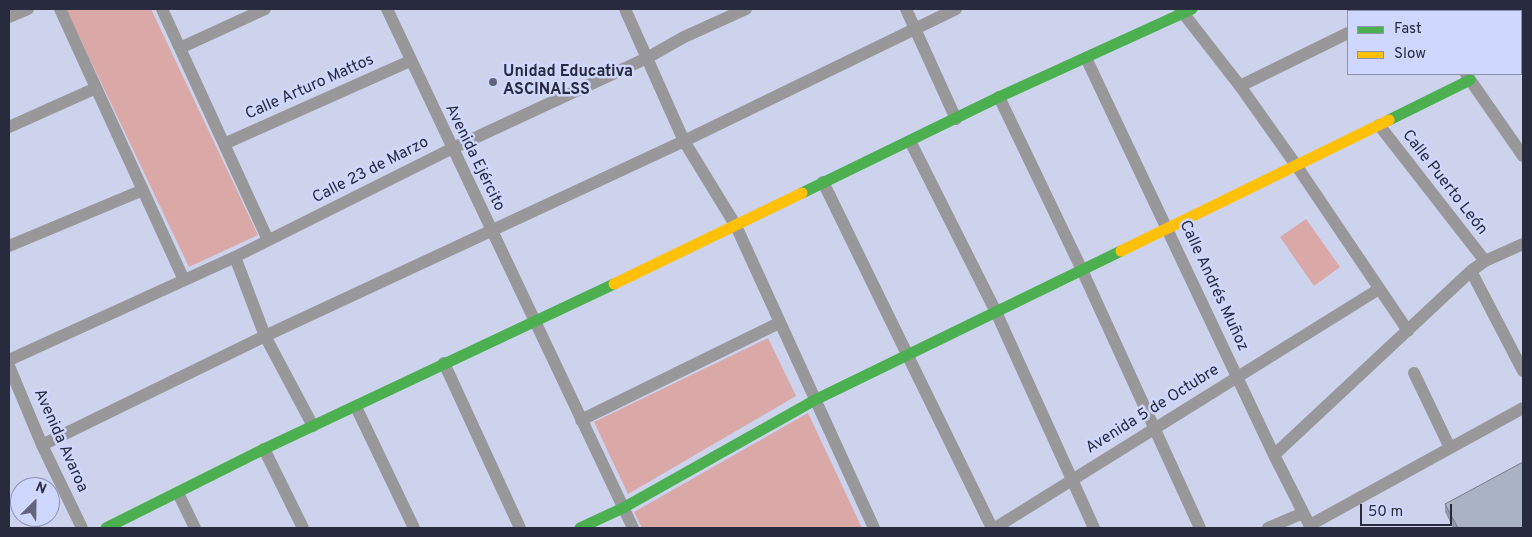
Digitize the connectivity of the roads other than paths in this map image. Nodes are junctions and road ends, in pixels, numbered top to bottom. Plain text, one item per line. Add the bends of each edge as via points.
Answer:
1 (28, 9) edge
2 (60, 9) edge
3 (162, 9) edge
4 (265, 9) edge
5 (387, 9) edge
6 (625, 9) edge
7 (746, 9) edge
8 (906, 9) edge
9 (956, 9) edge
10 (1185, 10) edge
11 (9, 17) edge
12 (915, 28) junction
13 (1347, 33) edge
14 (180, 48) junction
15 (647, 58) junction
16 (1086, 58) junction
17 (410, 61) junction
18 (1468, 77) edge
19 (1240, 86) junction
20 (96, 88) junction
21 (999, 97) junction
22 (956, 119) junction
23 (1379, 125) junction
24 (9, 126) edge
25 (684, 141) junction
26 (910, 141) junction
27 (224, 144) junction
28 (451, 149) junction
29 (1522, 152) edge
30 (1296, 165) junction
31 (824, 182) junction
32 (143, 190) junction
33 (736, 226) junction
34 (1167, 228) junction
35 (492, 231) junction
36 (268, 240) junction
37 (1523, 244) edge
38 (9, 246) edge
39 (235, 257) junction
40 (1485, 261) junction
41 (1082, 270) junction
42 (1471, 271) junction
43 (184, 280) junction
44 (1379, 288) junction
45 (996, 312) junction
46 (534, 322) junction
47 (780, 323) junction
48 (1408, 331) junction
49 (265, 336) junction
50 (908, 355) junction
51 (9, 360) edge
52 (444, 363) junction
53 (1523, 371) edge
54 (1414, 373) dead end
55 (10, 374) edge
56 (1238, 377) junction
57 (815, 400) junction
58 (356, 407) junction
59 (1523, 408) edge
60 (581, 420) junction
61 (313, 426) junction
62 (1154, 430) junction
63 (42, 445) junction
64 (1450, 448) junction
65 (264, 449) junction
66 (1274, 455) junction
67 (1072, 480) junction
68 (178, 493) junction
69 (623, 508) junction
70 (1303, 513) junction
71 (1310, 527) edge
72 (82, 528) edge
73 (106, 528) edge
74 (195, 528) edge
75 (304, 528) edge
76 (414, 528) edge
77 (520, 528) edge
78 (580, 528) edge
79 (633, 528) edge
80 (874, 528) edge
81 (994, 528) edge
82 (1094, 528) edge
83 (1200, 528) edge
84 (1268, 528) edge

1 - 11 street
2 - 20 street
3 - 14 street
4 - 14 street
5 - 17 street, Avenida Ejército
6 - 15 street
7 - 15 street, Calle 23 de Marzo
8 - 12 street
9 - 12 street
10 - 16 street
10 - 19 street
12 - 22 street
12 - 25 street
13 - 19 street
14 - 27 street
15 - 25 street
15 - 28 street, Calle 23 de Marzo
16 - 21 street
16 - 34 street, Calle Andrés Muñoz
17 - 27 street, Calle Arturo Mattos
17 - 28 street, Avenida Ejército
18 - 23 street
18 - 29 street
19 - 30 street
20 - 24 street
20 - 32 street
21 - 22 street
21 - 41 street
22 - 26 street
23 - 30 street
23 - 40 street, Calle Puerto León
25 - 33 street
25 - 35 street
26 - 31 street
26 - 45 street
27 - 36 street
28 - 35 street, Avenida Ejército
28 - 36 street, Calle 23 de Marzo
30 - 34 street
30 - 44 street
31 - 33 street
31 - 50 street
32 - 38 street
32 - 43 street
33 - 46 street
33 - 47 street
34 - 41 street
34 - 56 street, Calle Andrés Muñoz
35 - 46 street, Avenida Ejército
35 - 49 street
36 - 39 street, Calle 23 de Marzo
37 - 40 street
39 - 43 street, Calle 23 de Marzo
39 - 49 street
40 - 42 street
41 - 45 street
41 - 62 street
42 - 48 street
42 - 53 street
43 - 51 street, Calle 23 de Marzo
44 - 48 street
44 - 56 street, Avenida 5 de Octubre
45 - 50 street
45 - 67 street
46 - 52 street
46 - 60 street, Avenida Ejército
47 - 57 street
47 - 60 street
48 - 66 street
49 - 61 street
49 - 63 street
50 - 57 street
50 - 81 street
52 - 58 street
52 - 77 street
54 - 64 street
55 - 63 street, Avenida Avaroa
56 - 62 street, Avenida 5 de Octubre
56 - 66 street, Calle Andrés Muñoz
57 - 69 street
57 - 80 street
58 - 61 street
58 - 76 street
59 - 64 street
60 - 69 street, Avenida Ejército
61 - 65 street
62 - 67 street, Avenida 5 de Octubre
62 - 83 street
63 - 72 street, Avenida Avaroa
64 - 71 street
65 - 68 street
65 - 75 street
66 - 70 street, Calle Andrés Muñoz
67 - 81 street, Avenida 5 de Octubre
67 - 82 street
68 - 73 street
68 - 74 street
69 - 78 street
69 - 79 street, Avenida Ejército
70 - 71 street, Calle Andrés Muñoz
70 - 84 street

